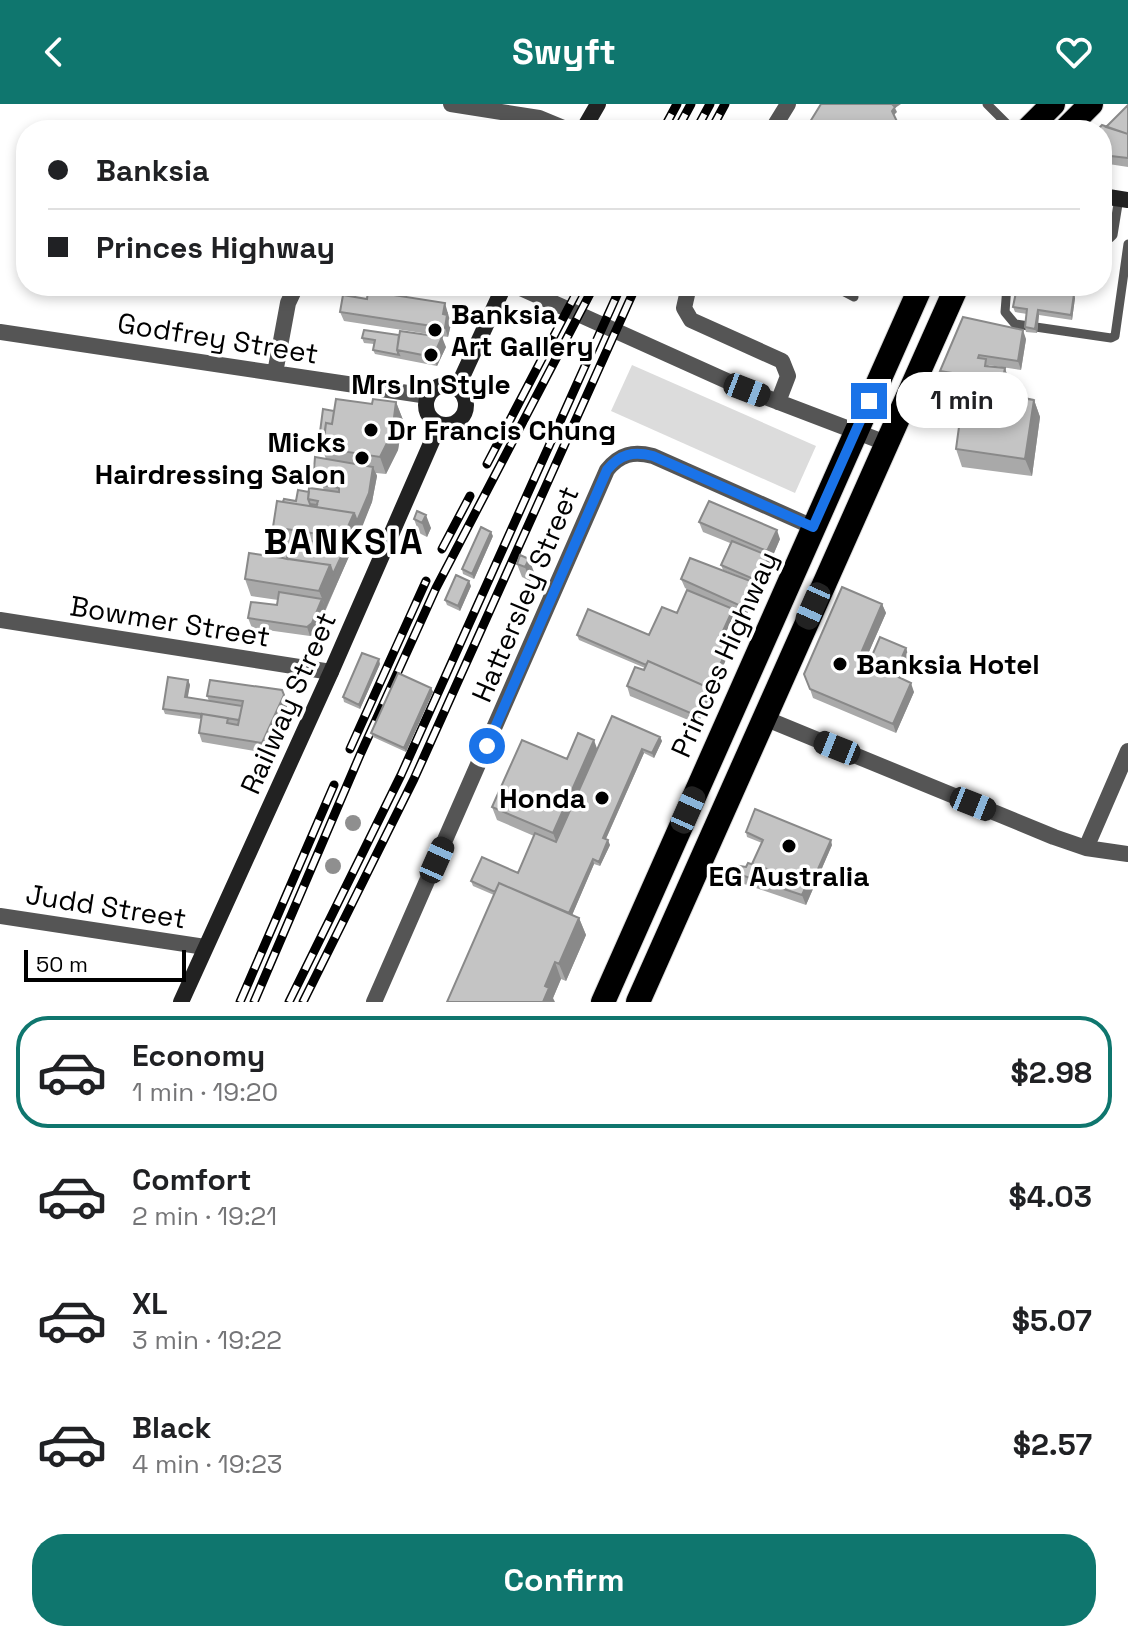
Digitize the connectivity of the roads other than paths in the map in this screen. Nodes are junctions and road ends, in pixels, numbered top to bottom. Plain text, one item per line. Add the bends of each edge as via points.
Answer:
1 (451, 104) edge
2 (987, 104) edge
3 (1053, 104) edge
4 (1091, 104) edge
5 (544, 120) edge
6 (1003, 120) edge
7 (1037, 120) edge
8 (1075, 120) edge
9 (1116, 198) edge
10 (1112, 236) edge
11 (1128, 244) edge
12 (291, 296) edge
13 (499, 296) edge
14 (537, 296) edge
15 (687, 296) edge
16 (916, 296) edge
17 (952, 296) edge
18 (1006, 296) edge
19 (0, 332) edge
20 (275, 373) junction
21 (457, 388) junction
22 (428, 396) junction
23 (778, 402) junction
24 (439, 425) junction
25 (856, 430) junction
26 (886, 443) junction
27 (813, 527) junction
28 (0, 620) edge
29 (331, 672) junction
30 (764, 718) junction
31 (1128, 751) edge
32 (1086, 848) junction
33 (1128, 854) edge
34 (0, 916) edge
35 (205, 947) junction
36 (181, 1002) edge
37 (374, 1002) edge
38 (603, 1002) edge
39 (638, 1002) edge

1 - 5 street
2 - 6 lane
3 - 7 highway
4 - 8 highway
9 - 10 lane
11 - 18 lane via 1111,338 1015,324 1005,312
12 - 20 street
13 - 21 street
14 - 23 street
15 - 23 street via 684,308 691,320 782,361 788,376
16 - 25 highway, Princes Highway
17 - 26 highway
19 - 20 street, Godfrey Street
20 - 22 street, Godfrey Street
21 - 22 street via 444,385
21 - 24 street via 467,404 463,417 452,425
22 - 24 street via 426,410
23 - 25 street
24 - 29 street, Railway Street
25 - 26 street
25 - 27 highway, Princes Highway
26 - 30 highway
27 - 37 street, Hattersley Street via 653,456 639,452 614,461
27 - 38 highway, Princes Highway
28 - 29 street, Bowmer Street
29 - 35 street, Railway Street
30 - 32 street
30 - 39 highway
31 - 32 street
32 - 33 street
34 - 35 street, Judd Street
35 - 36 street, Railway Street

